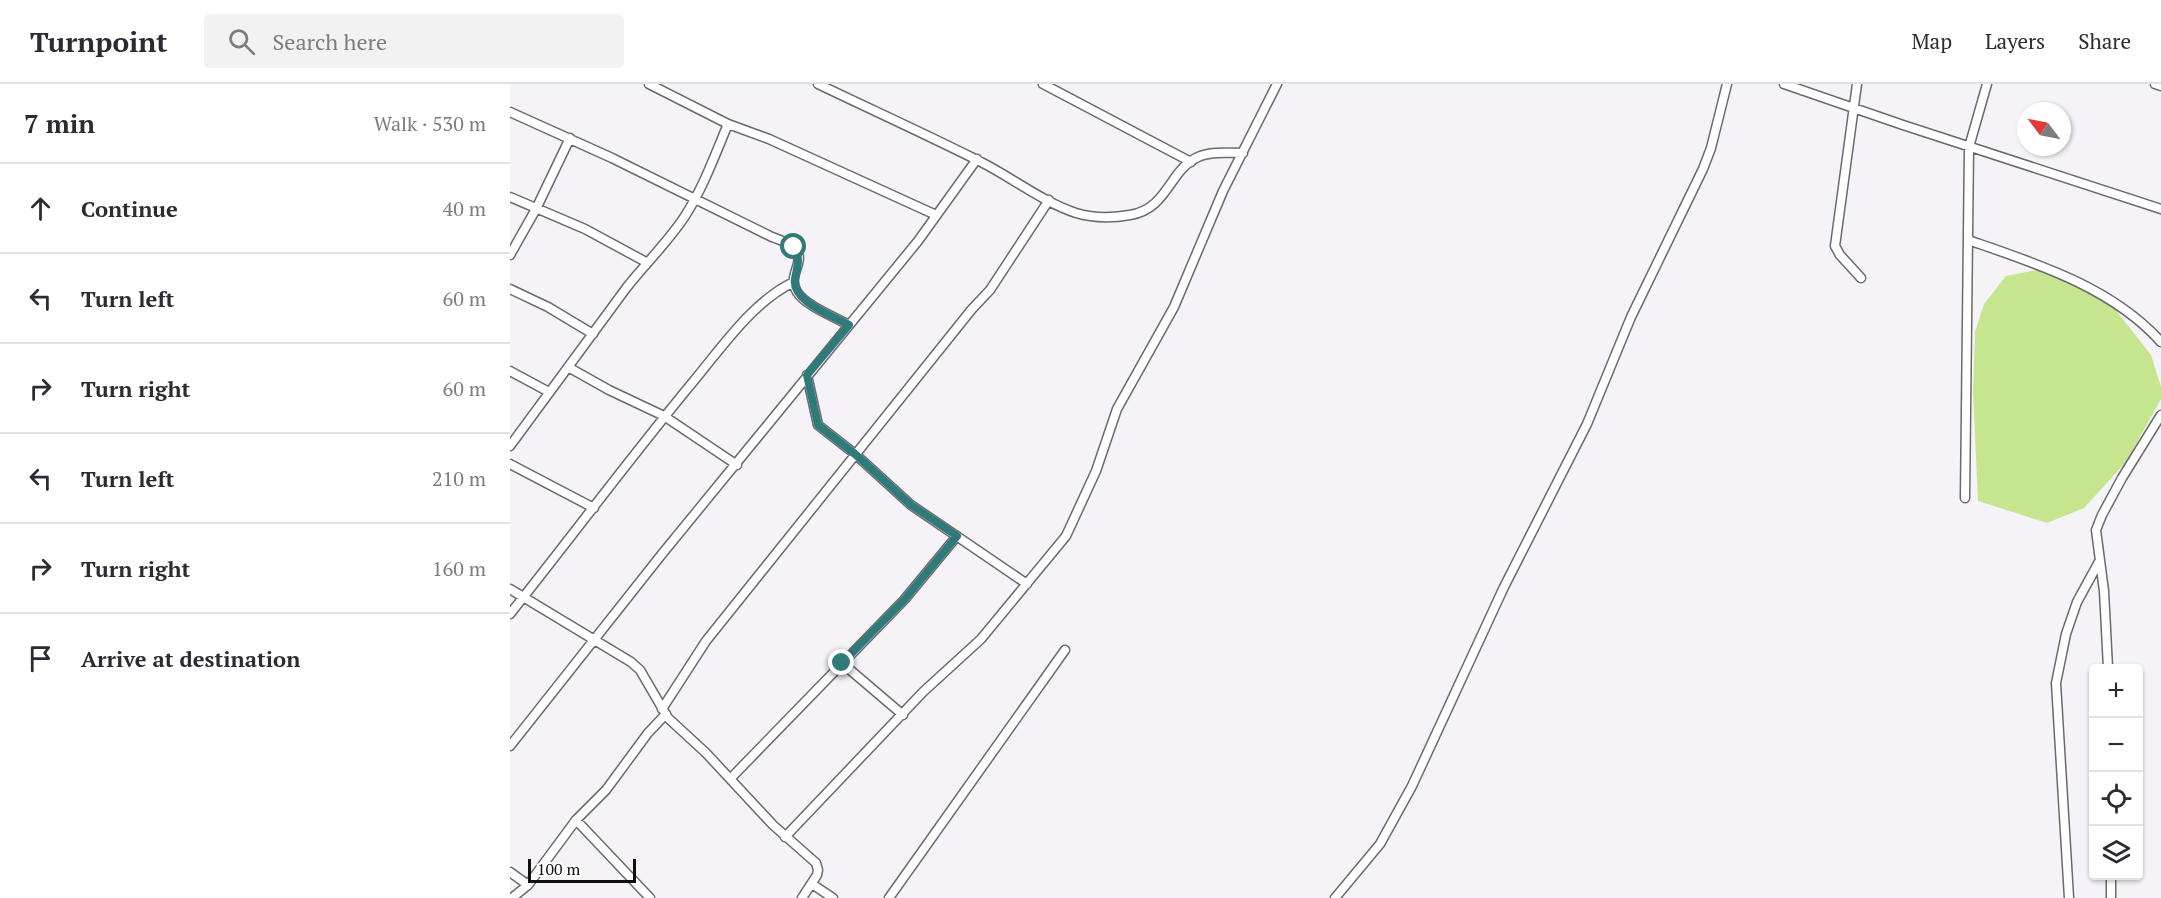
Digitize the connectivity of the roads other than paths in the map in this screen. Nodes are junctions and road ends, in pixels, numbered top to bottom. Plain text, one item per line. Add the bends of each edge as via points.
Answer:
1 (648, 84) edge
2 (818, 84) edge
3 (1043, 84) edge
4 (1277, 84) edge
5 (1727, 84) edge
6 (1784, 84) edge
7 (1857, 84) edge
8 (1987, 84) edge
9 (2155, 84) edge
10 (2161, 86) edge
11 (1854, 108) junction
12 (510, 112) edge
13 (728, 124) junction
14 (570, 138) junction
15 (1969, 147) junction
16 (1244, 153) junction
17 (977, 159) junction
18 (1191, 162) junction
19 (510, 197) edge
20 (695, 199) junction
21 (1049, 200) junction
22 (2161, 208) edge
23 (536, 209) junction
24 (936, 215) junction
25 (1968, 240) junction
26 (510, 255) edge
27 (646, 262) junction
28 (1861, 278) dead end
29 (794, 282) junction
30 (510, 290) edge
31 (849, 325) junction
32 (593, 334) junction
33 (2161, 342) edge
34 (568, 367) junction
35 (510, 371) edge
36 (807, 375) junction
37 (549, 392) junction
38 (2161, 415) edge
39 (664, 416) junction
40 (510, 446) edge
41 (855, 454) junction
42 (510, 464) edge
43 (737, 465) junction
44 (1965, 498) dead end
45 (594, 508) junction
46 (957, 536) junction
47 (2100, 560) junction
48 (1027, 584) junction
49 (510, 589) edge
50 (523, 597) junction
51 (510, 614) edge
52 (595, 640) junction
53 (1065, 650) dead end
54 (842, 663) junction
55 (2108, 664) edge
56 (664, 712) junction
57 (903, 715) junction
58 (510, 746) edge
59 (730, 779) junction
60 (576, 820) junction
61 (785, 837) junction
62 (510, 872) edge
63 (2111, 880) edge
64 (812, 884) junction
65 (528, 885) junction
66 (512, 898) edge
67 (650, 898) edge
68 (802, 898) edge
69 (833, 898) edge
70 (889, 898) edge
71 (1335, 898) edge
72 (2069, 898) edge
73 (2111, 898) edge

1 - 13 street
2 - 17 street
3 - 18 street
4 - 16 street
5 - 71 street via 1703,169 1631,317 1587,424 1504,588 1412,786 1380,844
6 - 11 street
7 - 11 street
8 - 15 street
9 - 10 street
11 - 15 street
11 - 28 street via 1835,246
12 - 14 street
13 - 20 street
13 - 24 street
14 - 20 street
14 - 23 street
15 - 22 street
15 - 25 street
16 - 18 street via 1206,155
16 - 48 street via 1223,191 1169,318 1117,409 1096,471 1066,536
17 - 21 street
17 - 24 street
18 - 21 street via 1154,205 1130,215 1090,217
19 - 23 street
20 - 27 street via 674,232
20 - 29 street via 791,244 799,257
21 - 41 street via 990,290
23 - 26 street
23 - 27 street via 585,229
24 - 31 street
25 - 33 street via 2092,290 2116,304
25 - 44 street
27 - 32 street
29 - 31 street via 803,299
29 - 39 street via 756,309
30 - 32 street
31 - 36 street
32 - 34 street
34 - 37 street
34 - 39 street
35 - 37 street
36 - 41 street via 818,425
36 - 43 street
37 - 40 street
38 - 47 street via 2102,515 2096,530
39 - 43 street
39 - 45 street
41 - 46 street via 911,505
41 - 56 street via 706,641
42 - 45 street
43 - 52 street
45 - 50 street
46 - 48 street
46 - 54 street via 904,600
47 - 55 street
47 - 72 street via 2069,623 2056,683
48 - 57 street via 981,639
49 - 50 street
50 - 51 street
50 - 52 street
52 - 56 street via 640,670
52 - 58 street
53 - 70 street
54 - 57 street
54 - 59 street
56 - 59 street
56 - 60 street via 606,790
57 - 61 street
59 - 61 street
60 - 65 street
60 - 67 street
61 - 64 street via 816,863 818,870
62 - 65 street
63 - 73 street
64 - 68 street
64 - 69 street
65 - 66 street

